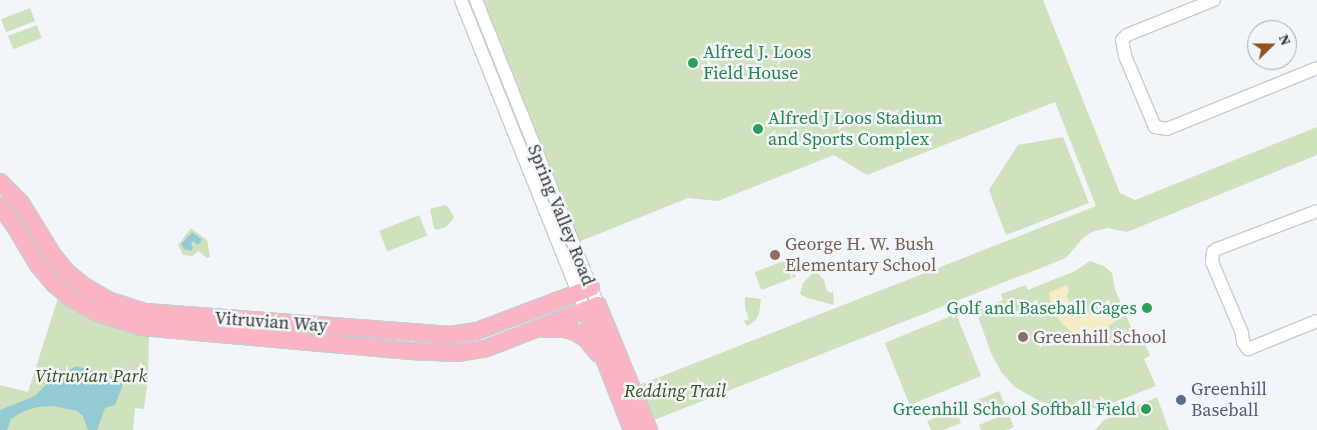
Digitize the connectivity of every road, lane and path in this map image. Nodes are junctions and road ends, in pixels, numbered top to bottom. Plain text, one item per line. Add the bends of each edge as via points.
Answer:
1 (461, 0) edge
2 (476, 0) edge
3 (1214, 0) edge
4 (1317, 68) edge
5 (0, 182) edge
6 (0, 206) edge
7 (1317, 211) edge
8 (585, 291) junction
9 (591, 307) junction
10 (133, 309) junction
11 (1317, 321) edge
12 (309, 324) junction
13 (129, 325) junction
14 (538, 329) junction
15 (451, 336) junction
16 (307, 342) junction
17 (411, 351) junction
18 (607, 365) junction
19 (632, 430) edge
20 (648, 430) edge

1 - 8 street, Spring Valley Road
2 - 8 street, Spring Valley Road
3 - 4 street via 1127,34 1122,40 1125,56 1155,127 1167,129
5 - 10 main road, Vitruvian Way via 20,203 67,272 95,293
6 - 13 main road, Vitruvian Way via 54,284 97,313
7 - 11 street via 1217,249 1213,252 1212,262 1248,349
8 - 9 street, Spring Valley Road
8 - 15 main road, Vitruvian Way via 478,331
9 - 14 main road, Vitruvian Way
9 - 18 main road, Spring Valley Road
9 - 20 main road, Spring Valley Road
10 - 12 main road, Vitruvian Way
10 - 13 main road
12 - 15 main road, Vitruvian Way
12 - 16 main road
13 - 16 main road, Vitruvian Way via 183,333
14 - 17 main road, Vitruvian Way via 476,350
14 - 18 main road via 575,332 586,338
15 - 17 main road via 417,342
16 - 17 main road, Vitruvian Way
18 - 19 main road, Spring Valley Road

